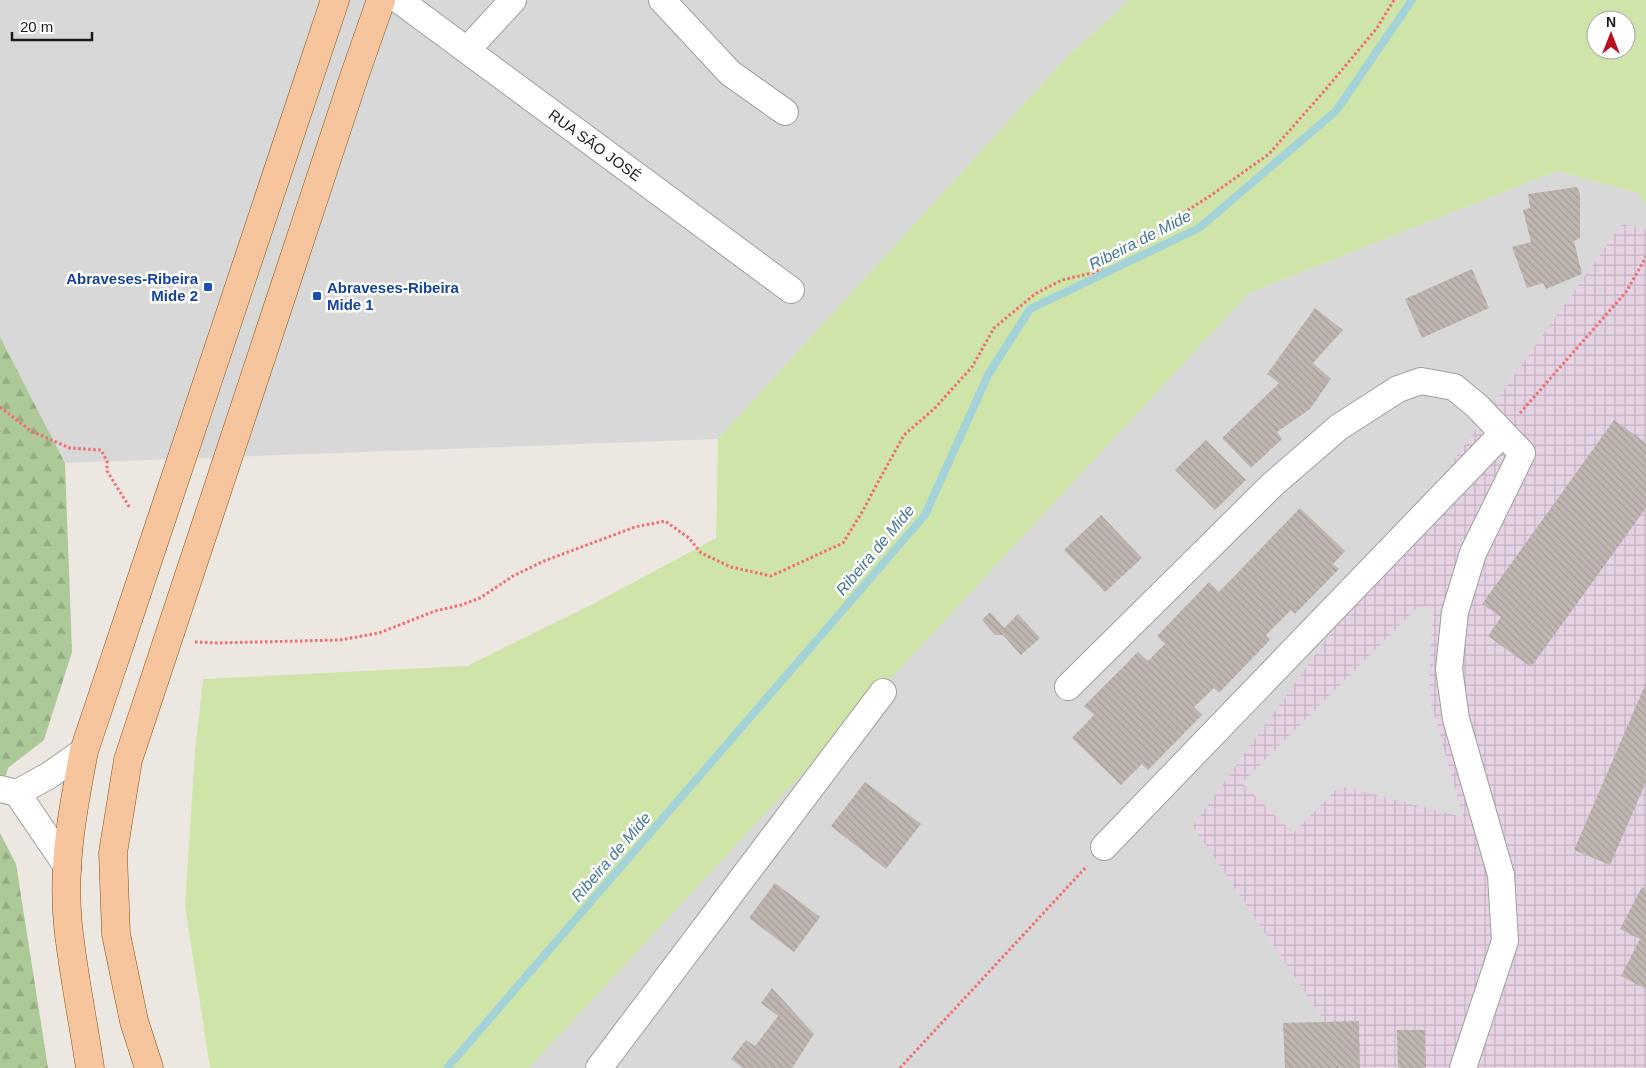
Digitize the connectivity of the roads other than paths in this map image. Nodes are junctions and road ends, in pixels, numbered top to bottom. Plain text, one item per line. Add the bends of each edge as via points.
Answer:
1 (335, 0) edge
2 (381, 0) edge
3 (399, 0) edge
4 (513, 0) edge
5 (662, 0) edge
6 (467, 50) junction
7 (784, 112) dead end
8 (791, 290) dead end
9 (1502, 434) junction
10 (1068, 687) dead end
11 (883, 692) dead end
12 (84, 751) junction
13 (9, 791) edge
14 (1104, 847) road end
15 (68, 868) junction
16 (90, 1068) edge
17 (149, 1068) edge
18 (599, 1068) edge
19 (1464, 1068) edge

1 - 12 main road
2 - 17 main road via 128,760 113,853 116,934 134,1021
3 - 6 street, RUA SÃO JOSÉ
4 - 6 street
5 - 7 street via 730,74
6 - 8 street, RUA SÃO JOSÉ
9 - 10 street via 1477,406 1454,387 1421,381 1398,389 1339,427 1272,485
9 - 14 street
9 - 19 street via 1522,453 1473,553 1456,612 1449,669 1456,719 1501,875 1505,941
11 - 18 street
12 - 13 street via 48,776
12 - 15 main road via 72,818
13 - 15 street
15 - 16 main road via 68,924

